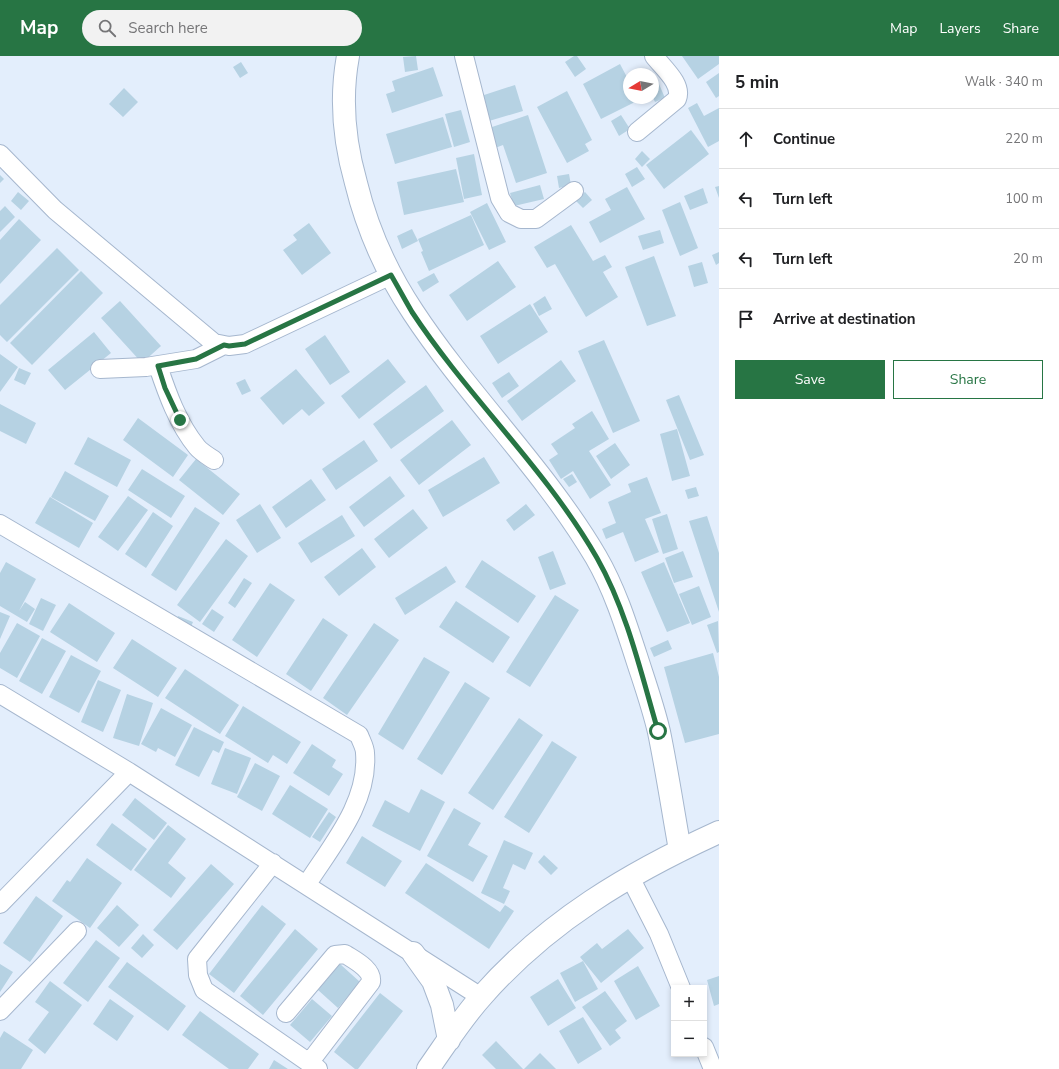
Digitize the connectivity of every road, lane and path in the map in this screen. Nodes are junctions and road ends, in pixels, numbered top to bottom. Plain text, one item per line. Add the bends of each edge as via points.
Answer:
1 (348, 56) edge
2 (464, 56) edge
3 (654, 56) edge
4 (637, 132) dead end
5 (0, 154) edge
6 (574, 191) dead end
7 (391, 275) junction
8 (224, 345) junction
9 (158, 366) junction
10 (100, 369) dead end
11 (214, 460) dead end
12 (0, 524) edge
13 (0, 694) edge
14 (130, 772) junction
15 (719, 832) edge
16 (680, 850) junction
17 (274, 863) junction
18 (630, 877) junction
19 (307, 884) junction
20 (0, 904) edge
21 (77, 931) dead end
22 (413, 953) junction
23 (680, 985) edge
24 (481, 997) junction
25 (0, 1012) edge
26 (286, 1013) dead end
27 (449, 1040) junction
28 (707, 1054) edge
29 (314, 1066) edge
30 (428, 1069) edge
31 (713, 1069) edge

1 - 7 street via 343,117 349,159 362,208
2 - 6 street via 500,198 509,213 521,219 536,219
3 - 4 street via 678,87 679,94
5 - 8 street via 55,210 214,343
7 - 8 street via 245,344
7 - 16 street via 417,318 569,517 597,558 627,627 658,731
8 - 9 street via 196,359
9 - 10 street
9 - 11 street via 180,420 197,448
12 - 19 street via 359,735 366,752 363,786 350,818
13 - 14 street
14 - 17 street
14 - 20 street
15 - 16 street
16 - 18 street
17 - 19 street
17 - 29 street via 197,959 198,975 204,990
18 - 23 street via 659,934
18 - 24 street via 568,916 521,954
19 - 22 street
21 - 25 street
22 - 24 street
22 - 27 street via 433,981 442,1005
24 - 27 street
26 - 29 street via 335,955 345,954 372,977
27 - 30 street
28 - 31 street

